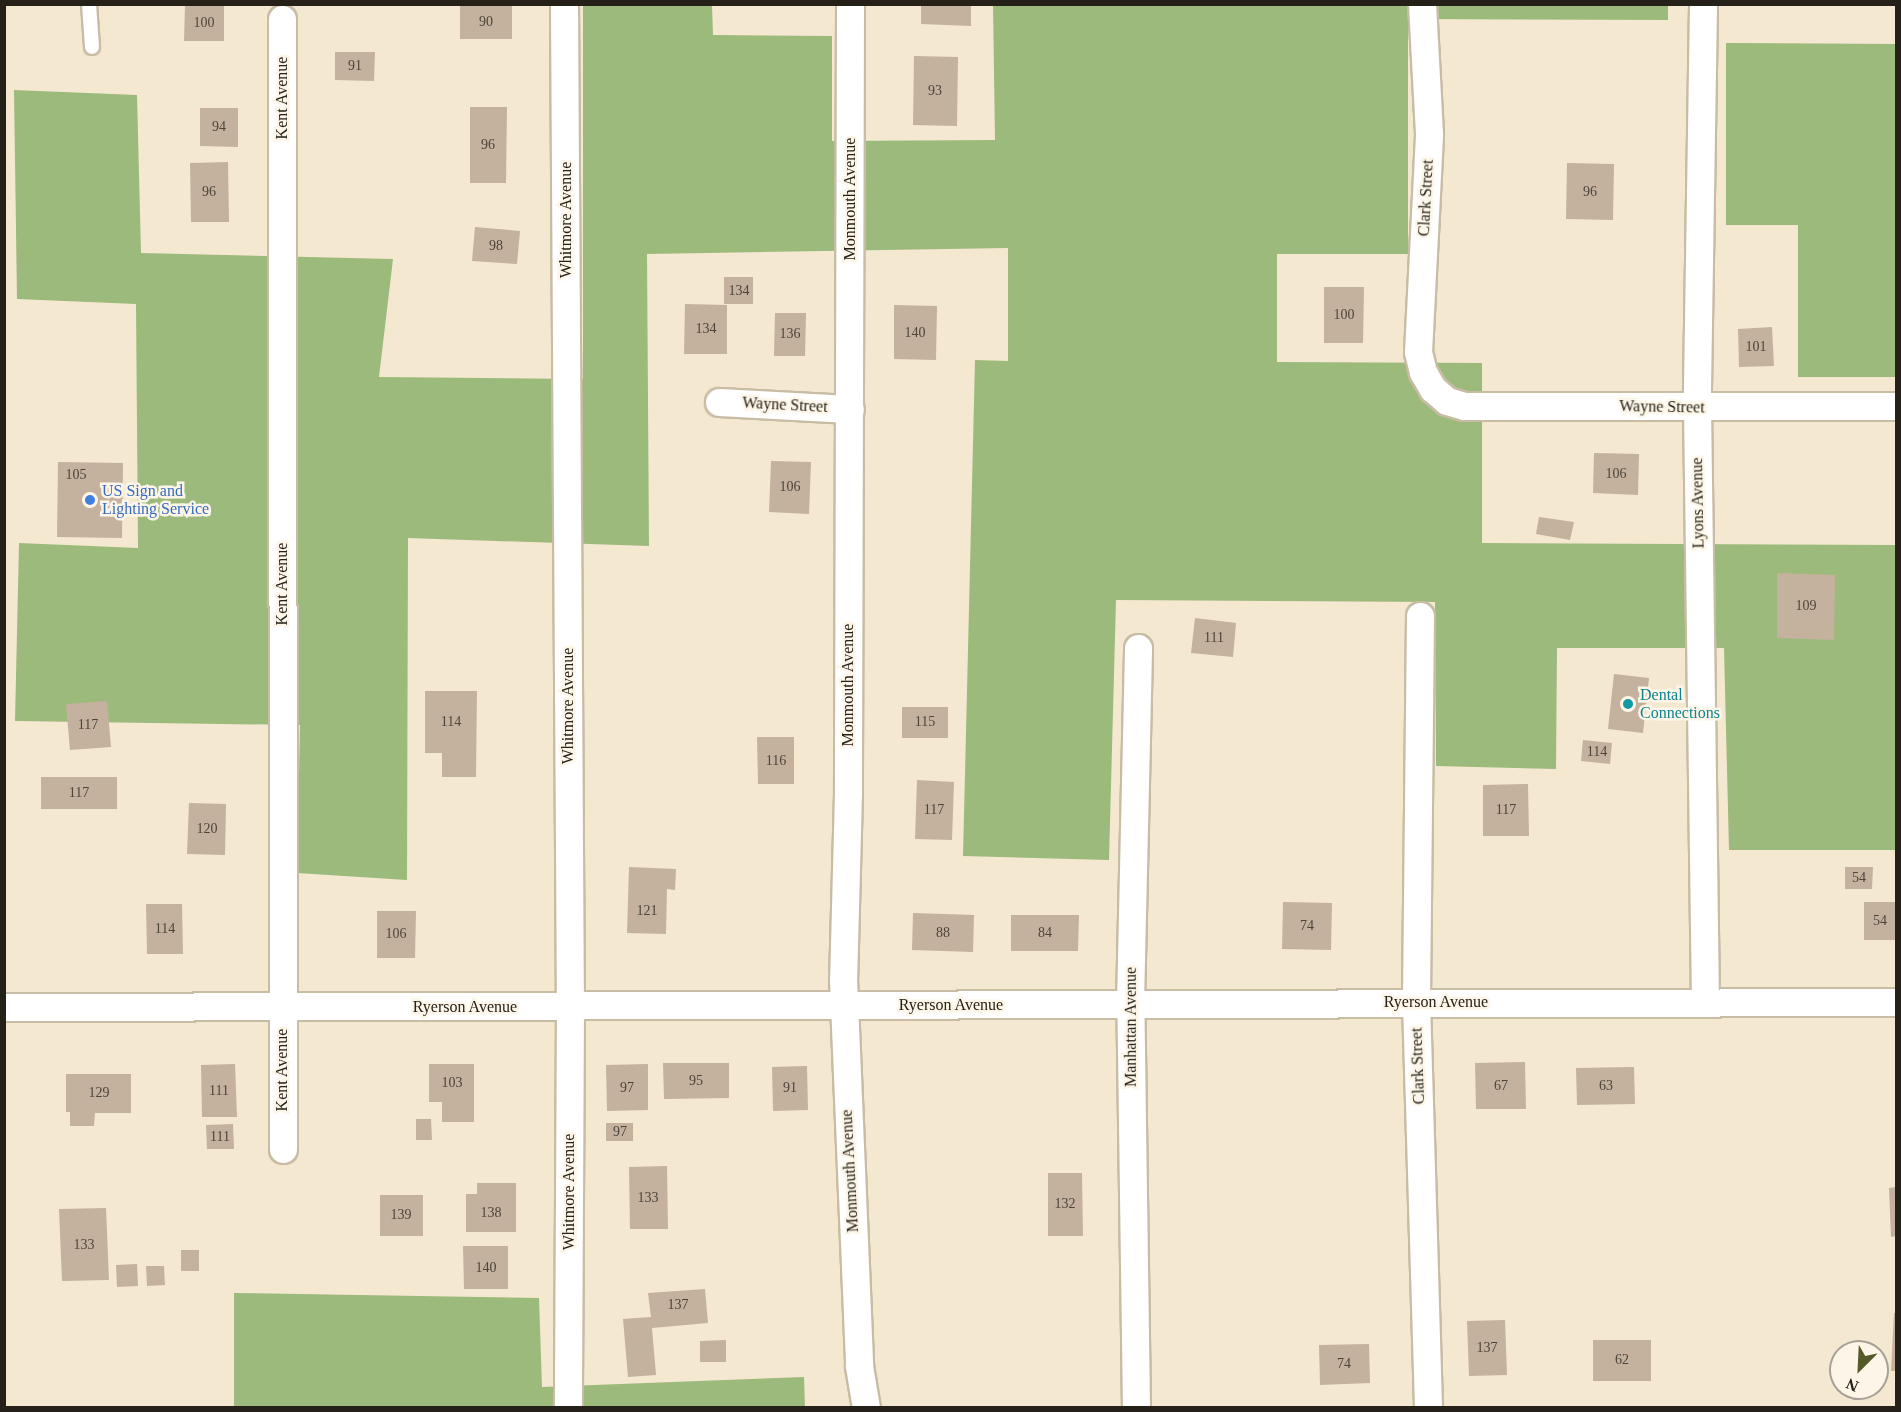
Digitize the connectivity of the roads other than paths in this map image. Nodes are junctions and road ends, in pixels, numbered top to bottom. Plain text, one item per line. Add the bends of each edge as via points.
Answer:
1 (89, 4) edge
2 (564, 4) edge
3 (850, 4) edge
4 (1422, 4) edge
5 (1703, 5) edge
6 (282, 18) dead end
7 (92, 47) dead end
8 (1433, 389) joint
9 (719, 402) dead end
10 (1896, 406) edge
11 (1697, 407) junction
12 (850, 409) junction
13 (1420, 616) dead end
14 (1138, 648) dead end
15 (1416, 1002) junction
16 (1705, 1002) junction
17 (1896, 1002) edge
18 (1130, 1004) junction
19 (844, 1006) junction
20 (282, 1007) junction
21 (570, 1007) junction
22 (4, 1008) edge
23 (283, 1149) dead end
24 (568, 1407) edge
25 (866, 1407) edge
26 (1136, 1407) edge
27 (1428, 1407) edge

1 - 7 lane
2 - 21 street, Whitmore Avenue
3 - 12 street, Monmouth Avenue
4 - 8 street, Clark Street via 1430,135 1418,352
5 - 11 street, Lyons Avenue
6 - 20 street, Kent Avenue
8 - 11 street, Wayne Street via 1447,401 1464,406
9 - 12 street, Wayne Street
10 - 11 street, Wayne Street
11 - 16 street, Lyons Avenue
12 - 19 street, Monmouth Avenue
13 - 15 street, Clark Street
14 - 18 street, Manhattan Avenue
15 - 16 street, Ryerson Avenue
15 - 18 street, Ryerson Avenue
15 - 27 street, Clark Street
16 - 17 street, Ryerson Avenue
18 - 19 street, Ryerson Avenue
18 - 26 street, Manhattan Avenue
19 - 21 street, Ryerson Avenue
19 - 25 street, Monmouth Avenue via 859,1366
20 - 21 street, Ryerson Avenue
20 - 22 street, Ryerson Avenue
20 - 23 street, Kent Avenue
21 - 24 street, Whitmore Avenue

